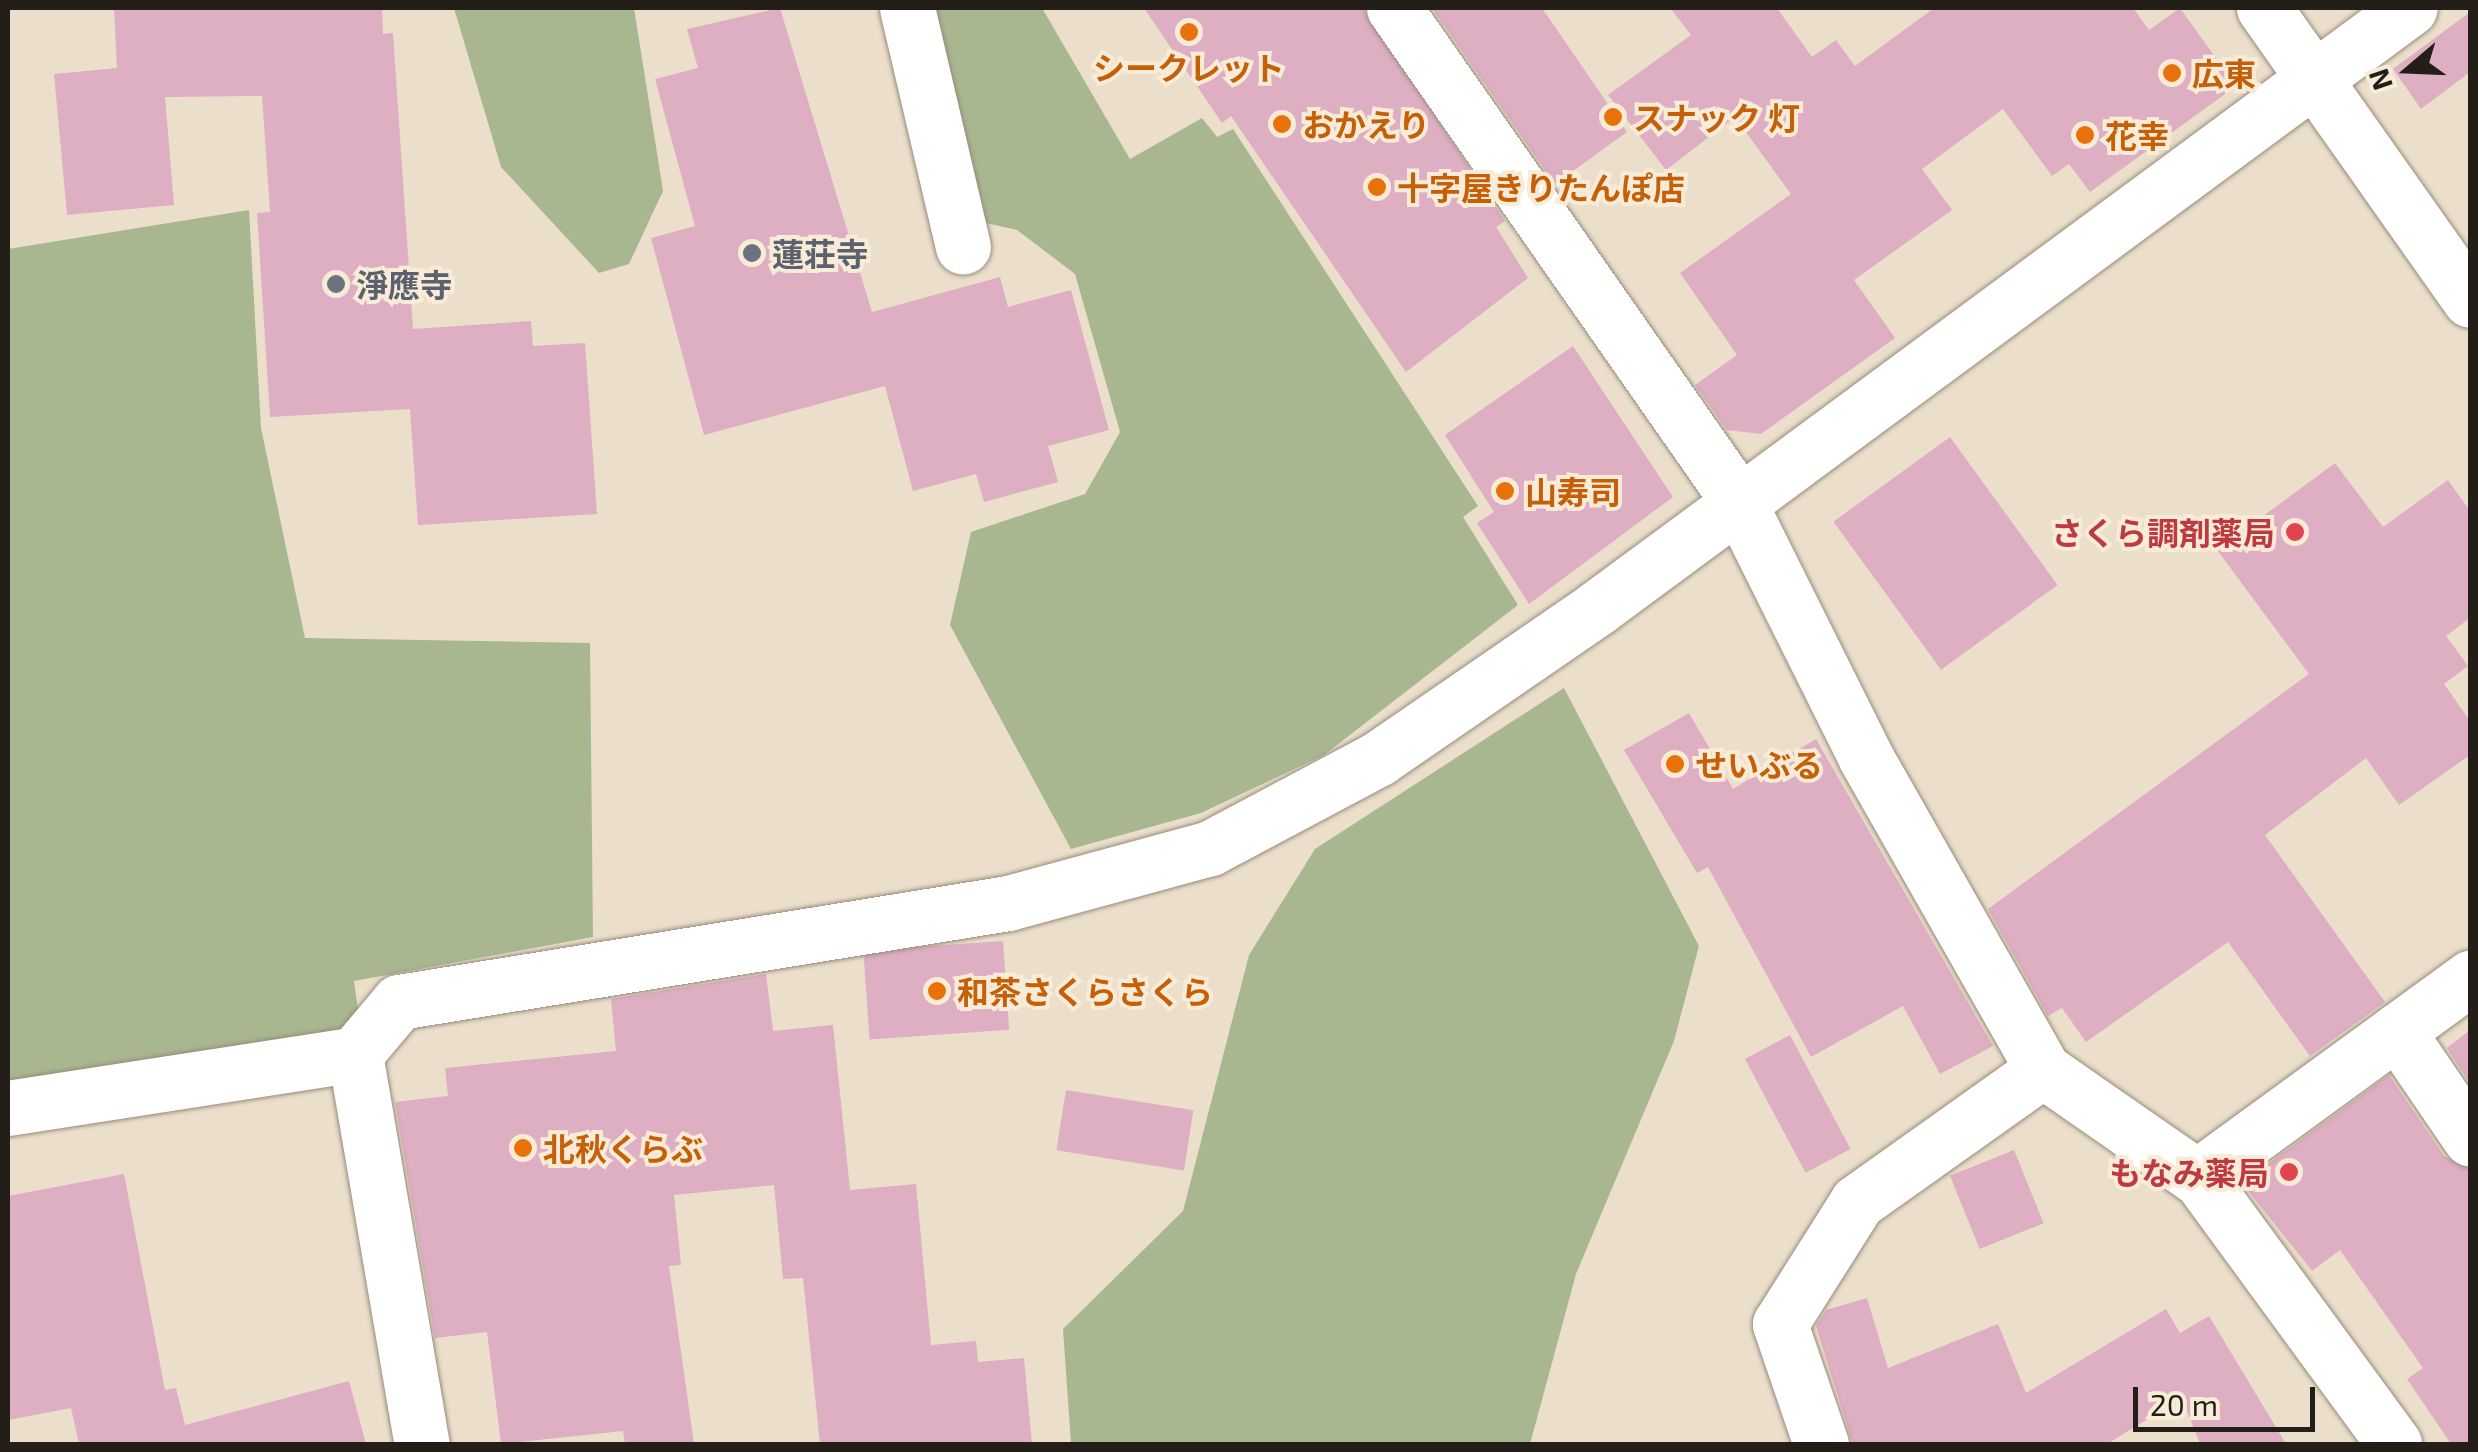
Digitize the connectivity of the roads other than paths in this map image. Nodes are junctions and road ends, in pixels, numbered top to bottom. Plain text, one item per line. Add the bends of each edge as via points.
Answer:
1 (906, 8) edge
2 (1394, 8) edge
3 (2264, 8) edge
4 (2410, 8) edge
5 (2316, 80) junction
6 (964, 247) dead end
7 (2470, 300) edge
8 (1737, 499) junction
9 (2470, 978) edge
10 (2397, 1031) junction
11 (355, 1054) junction
12 (2043, 1070) junction
13 (8, 1108) edge
14 (2470, 1138) edge
15 (2197, 1177) junction
16 (422, 1444) edge
17 (1821, 1444) edge
18 (2394, 1444) edge

1 - 6 street
2 - 8 street
3 - 5 street
4 - 5 street
5 - 7 street
5 - 8 street
8 - 11 street via 1379,758 1210,848 1008,903 399,1002
8 - 12 street via 1866,758
9 - 10 street
10 - 14 street
10 - 15 street
11 - 13 street
11 - 16 street
12 - 15 street
12 - 17 street via 1858,1202 1780,1324
15 - 18 street

